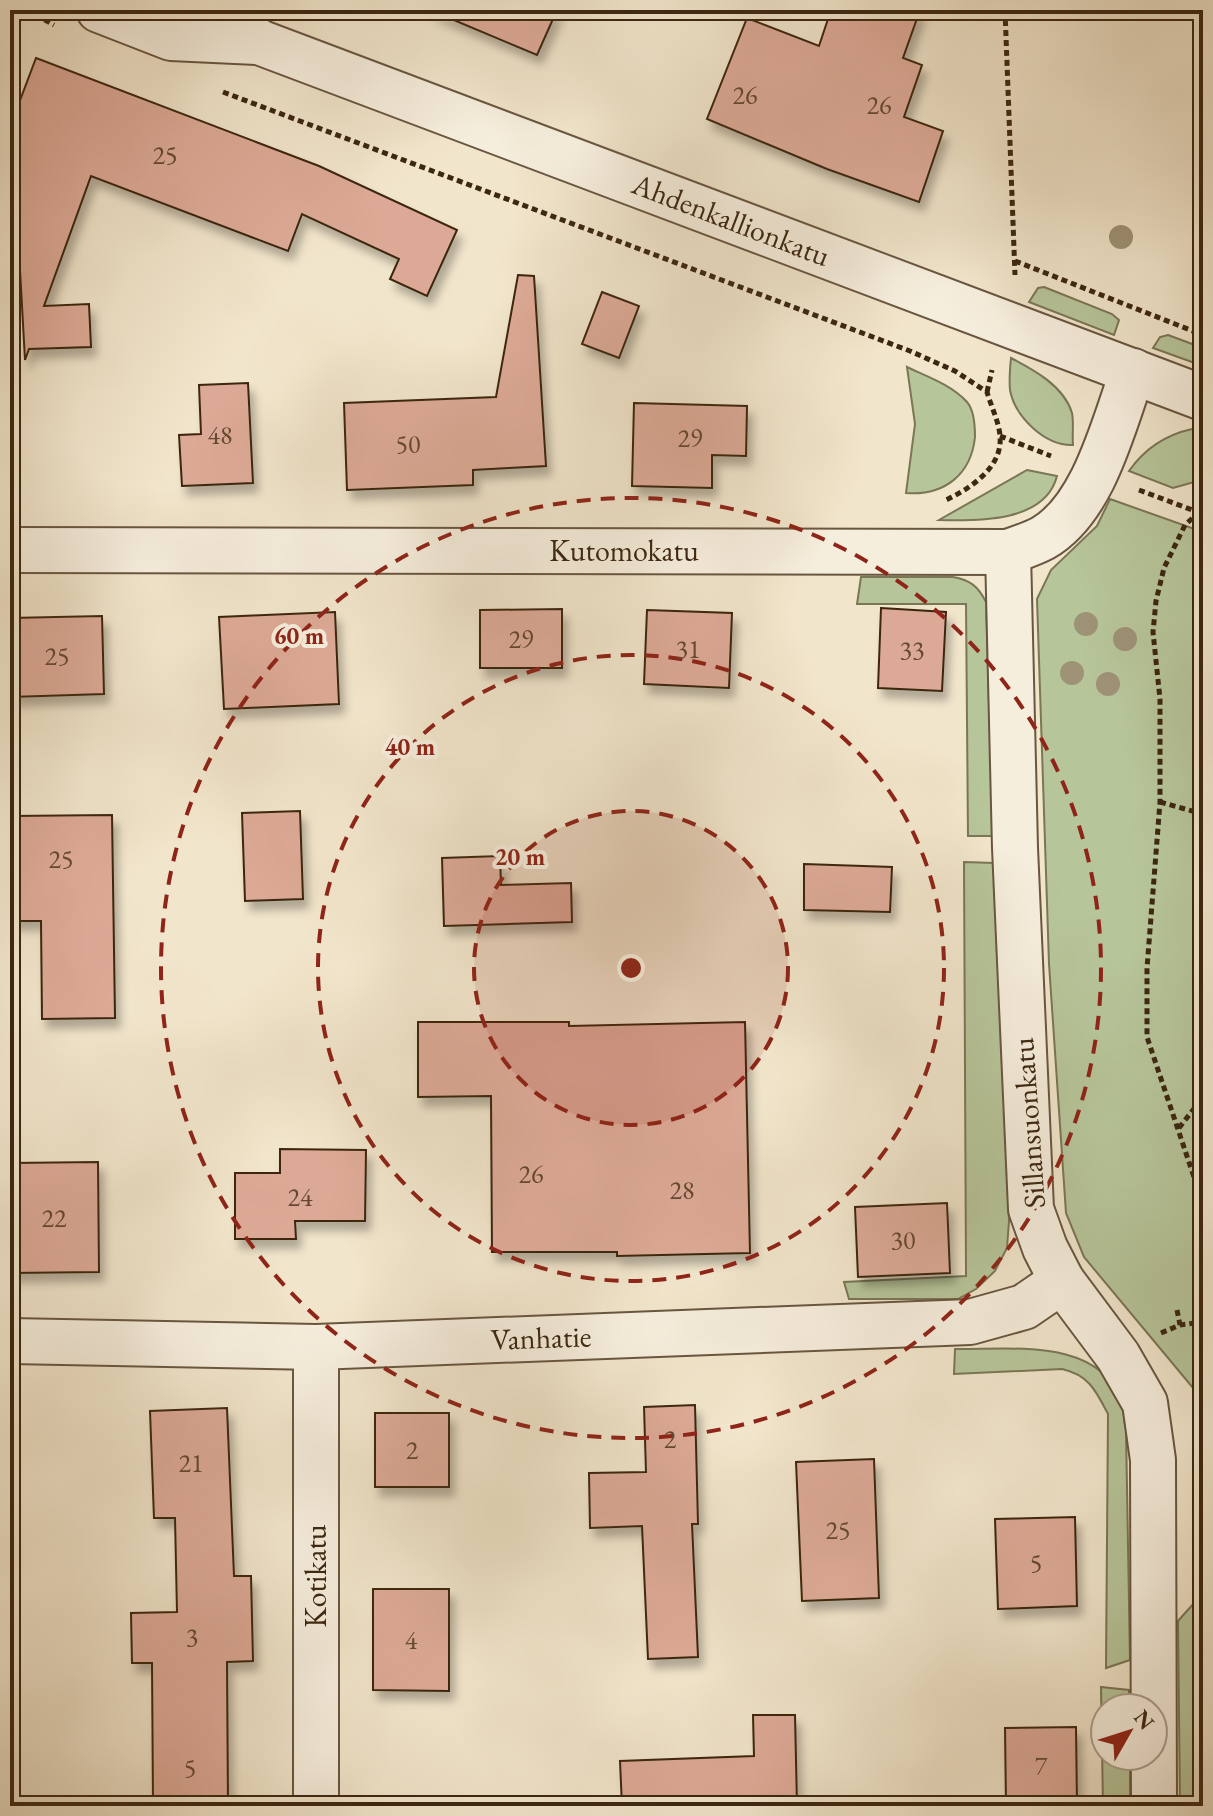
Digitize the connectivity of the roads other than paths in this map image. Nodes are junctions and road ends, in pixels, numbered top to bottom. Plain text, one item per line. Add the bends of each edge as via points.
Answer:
1 (217, 10) edge
2 (81, 19) edge
3 (259, 42) junction
4 (1133, 371) junction
5 (1203, 398) edge
6 (10, 550) edge
7 (1008, 552) junction
8 (1062, 1281) junction
9 (10, 1341) edge
10 (316, 1347) junction
11 (316, 1806) edge
12 (1154, 1806) edge

1 - 3 street, Ahdenkallionkatu
2 - 3 street, Ahdenkallionkatu via 171,38
3 - 4 street, Ahdenkallionkatu
4 - 5 street, Ahdenkallionkatu
4 - 7 street, Kutomokatu via 1095,474 1069,516 1043,538
6 - 7 street, Kutomokatu
7 - 8 street, Sillansuonkatu via 1031,1209
8 - 10 street, Vanhatie via 1024,1307 970,1322
8 - 12 street, Sillansuonkatu via 1118,1356 1145,1403 1153,1460
9 - 10 street, Vanhatie
10 - 11 street, Kotikatu

